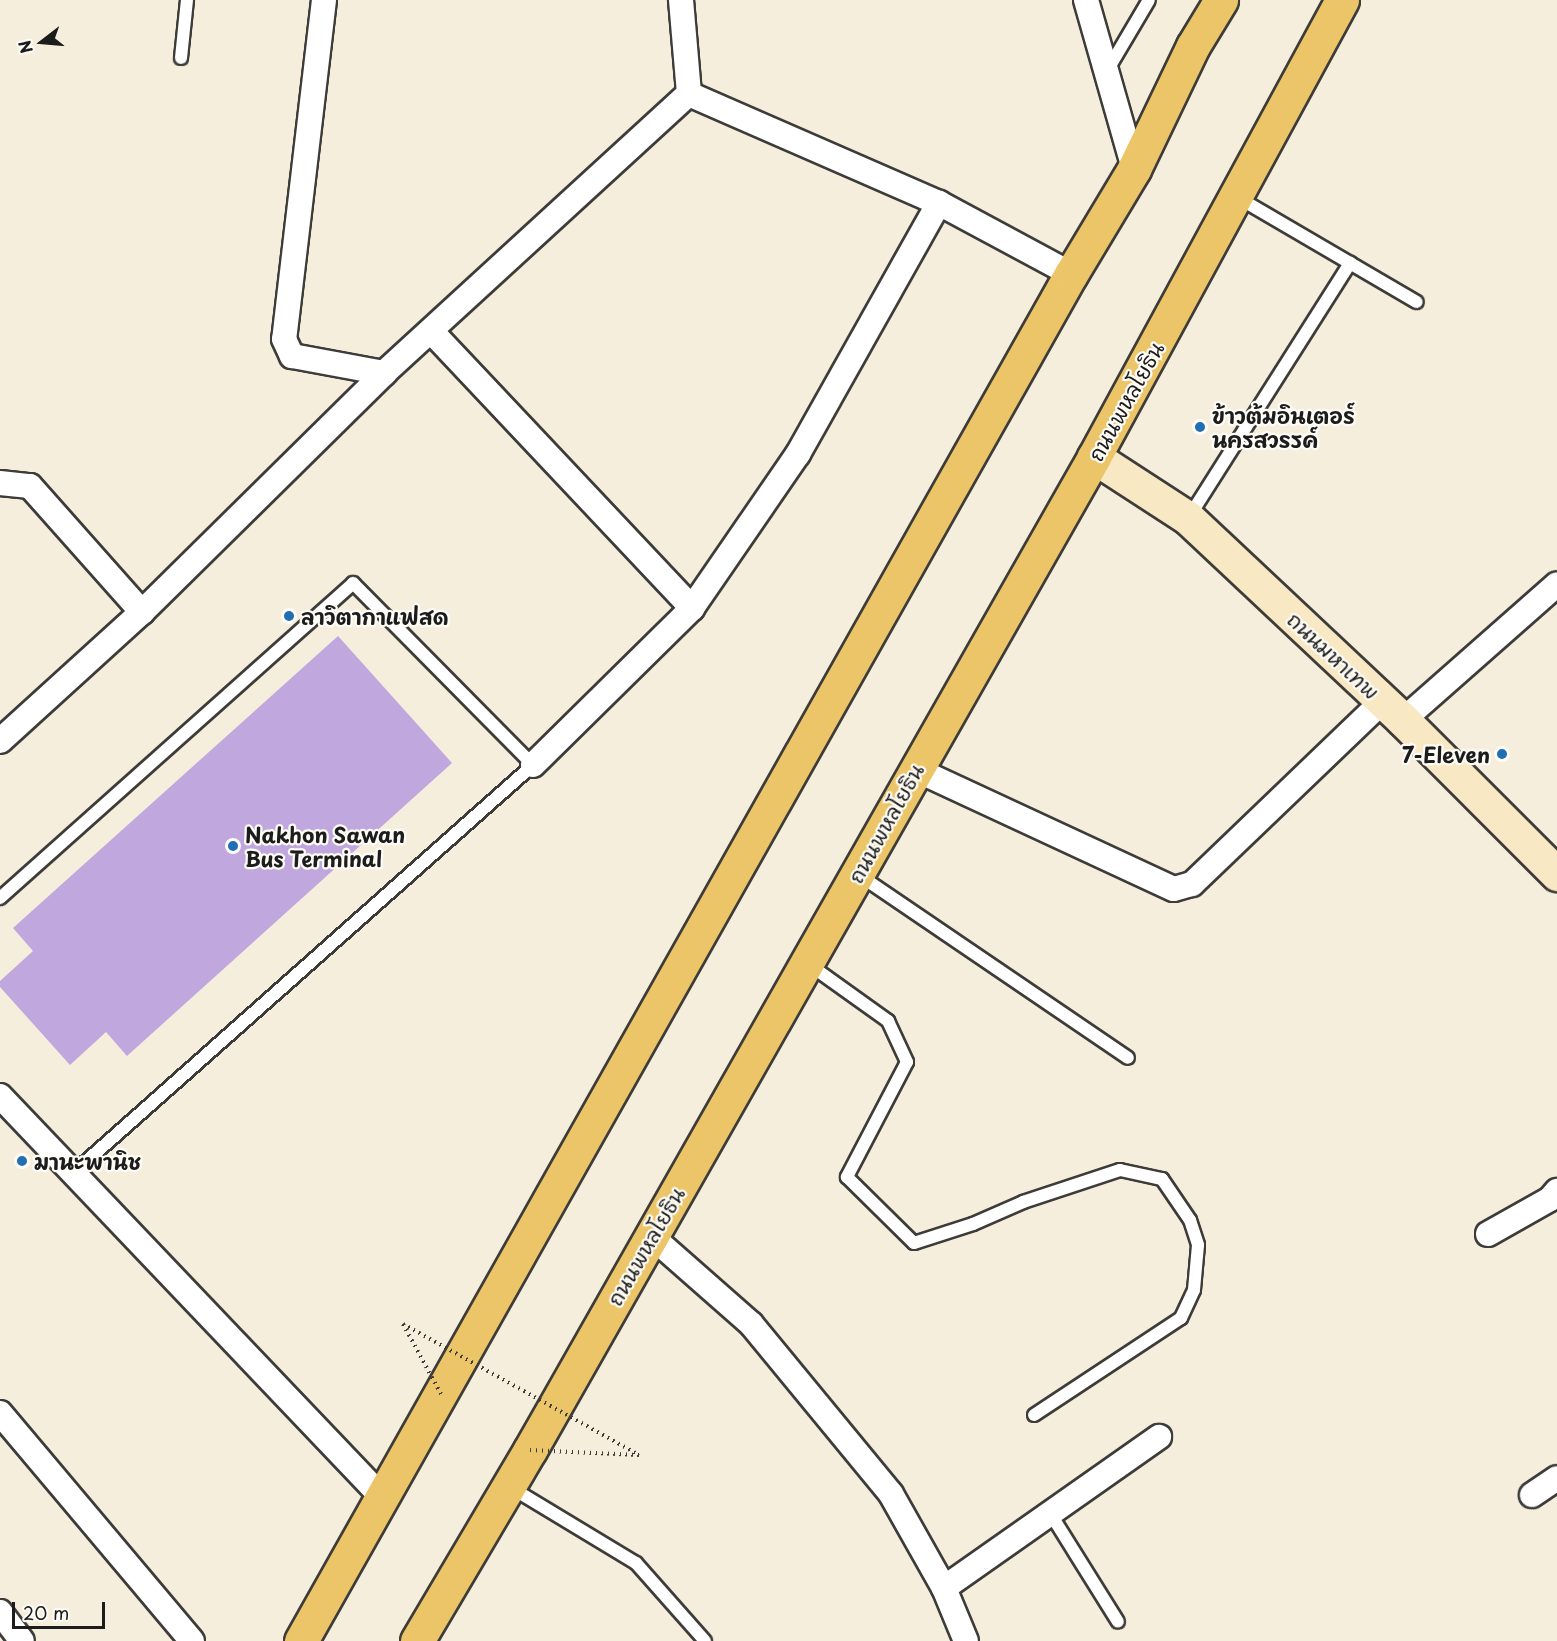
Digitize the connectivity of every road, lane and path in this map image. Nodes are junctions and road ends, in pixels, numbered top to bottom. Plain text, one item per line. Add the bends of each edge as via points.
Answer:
1 (187, 0) edge
2 (324, 0) edge
3 (681, 0) edge
4 (1086, 0) edge
5 (1149, 0) edge
6 (1204, 0) edge
7 (1221, 0) edge
8 (1342, 0) edge
9 (1194, 46) junction
10 (181, 58) dead end
11 (1106, 72) junction
12 (689, 94) junction
13 (1134, 169) junction
14 (1236, 196) junction
15 (939, 203) junction
16 (1350, 263) junction
17 (1071, 274) junction
18 (1417, 302) dead end
19 (431, 331) junction
20 (384, 373) junction
21 (1094, 457) junction
22 (0, 483) edge
23 (1188, 518) junction
24 (1557, 584) edge
25 (692, 608) junction
26 (142, 612) junction
27 (1393, 711) junction
28 (1, 739) edge
29 (533, 765) junction
30 (915, 769) junction
31 (856, 873) junction
32 (1557, 874) edge
33 (0, 898) edge
34 (806, 963) junction
35 (1128, 1058) dead end
36 (0, 1096) edge
37 (73, 1173) junction
38 (1555, 1198) edge
39 (1488, 1234) dead end
40 (651, 1236) junction
41 (441, 1394) junction
42 (0, 1413) edge
43 (1034, 1415) dead end
44 (1159, 1437) dead end
45 (530, 1450) junction
46 (1557, 1478) edge
47 (508, 1486) junction
48 (1532, 1495) dead end
49 (382, 1497) junction
50 (1050, 1514) junction
51 (944, 1588) junction
52 (0, 1612) edge
53 (1118, 1622) dead end
54 (22, 1641) edge
55 (192, 1641) edge
56 (301, 1641) edge
57 (417, 1641) edge
58 (705, 1641) edge
59 (966, 1641) edge

1 - 10 lane
2 - 20 street via 284,339 292,356
3 - 12 street
4 - 11 street
5 - 11 lane
6 - 9 main road
7 - 9 main road
8 - 14 main road, ถนนพหลโยธิน
9 - 13 main road
11 - 13 street
12 - 15 street
12 - 19 street
13 - 17 main road
14 - 16 lane
14 - 21 main road, ถนนพหลโยธิน
15 - 17 street
15 - 25 street via 798,454
16 - 18 lane
16 - 23 lane
17 - 41 main road
19 - 20 street
19 - 25 street
20 - 26 street
21 - 23 street, ถนนมหาเทพ
21 - 30 main road, ถนนพหลโยธิน
22 - 26 street via 30,486
23 - 27 street, ถนนมหาเทพ
24 - 27 street
25 - 29 street
26 - 28 street
27 - 30 street via 1192,884 1174,889
27 - 32 street, ถนนมหาเทพ
29 - 33 lane via 353,583
29 - 37 lane
30 - 31 main road, ถนนพหลโยธิน
31 - 34 main road, ถนนพหลโยธิน
31 - 35 lane
34 - 40 main road, ถนนพหลโยธิน
34 - 43 lane via 888,1021 907,1062 847,1177 914,1243 1120,1170 1162,1179 1190,1220 1197,1245 1194,1290 1181,1317
36 - 37 street
37 - 49 street
38 - 39 street
40 - 45 main road, ถนนพหลโยธิน
40 - 51 street via 751,1324 891,1494
41 - 45 path, bridge via 404,1324 639,1455
41 - 49 main road
42 - 55 street
44 - 50 street
45 - 47 main road, ถนนพหลโยธิน
46 - 48 street
47 - 57 main road, ถนนพหลโยธิน
47 - 58 lane via 636,1563
49 - 56 main road
50 - 51 street
50 - 53 lane
51 - 59 street
52 - 54 street

